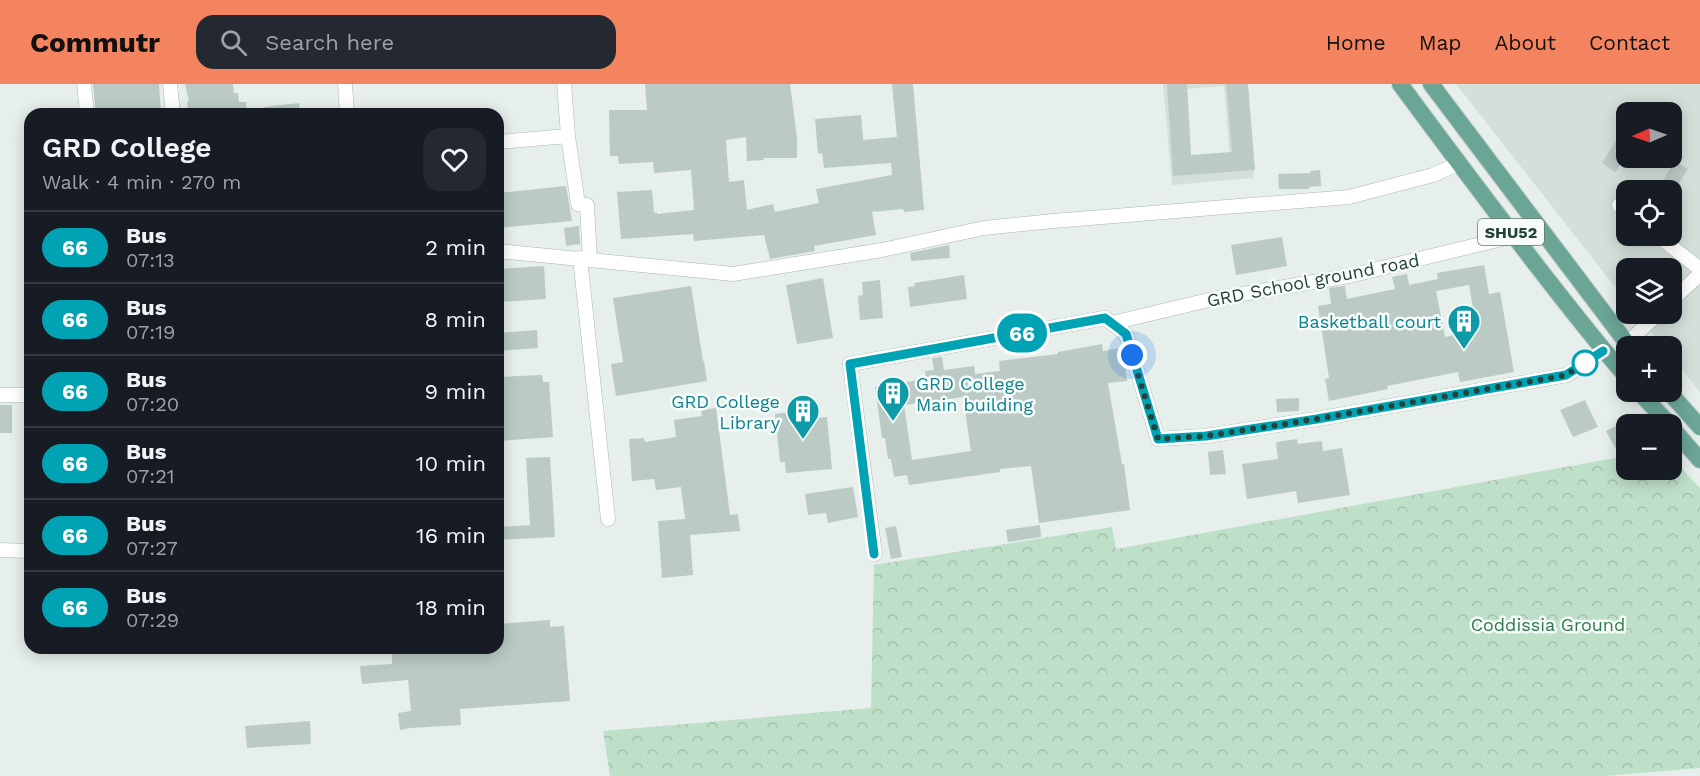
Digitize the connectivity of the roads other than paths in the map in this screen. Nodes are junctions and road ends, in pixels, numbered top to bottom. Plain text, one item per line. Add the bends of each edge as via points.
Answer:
1 (84, 84) edge
2 (170, 84) edge
3 (345, 84) edge
4 (564, 84) edge
5 (1400, 84) edge
6 (1431, 84) edge
7 (86, 108) edge
8 (172, 108) edge
9 (347, 108) edge
10 (568, 136) junction
11 (504, 141) edge
12 (1458, 164) junction
13 (1514, 236) junction
14 (1670, 246) edge
15 (504, 252) edge
16 (585, 259) junction
17 (1700, 270) edge
18 (1700, 274) edge
19 (1682, 291) edge
20 (1112, 323) junction
21 (1648, 324) edge
22 (1621, 336) edge
23 (1637, 336) edge
24 (1603, 351) junction
25 (1616, 365) edge
26 (0, 395) edge
27 (24, 395) edge
28 (1649, 402) edge
29 (1678, 402) edge
30 (1659, 414) edge
31 (1700, 427) edge
32 (1682, 440) edge
33 (1700, 460) edge
34 (608, 519) dead end
35 (0, 550) edge
36 (24, 552) edge
37 (874, 554) dead end

1 - 7 street
2 - 8 street
3 - 9 street
4 - 10 street
5 - 12 main road, SHU52
6 - 22 main road, SHU52
10 - 11 street
10 - 16 street via 578,204 587,205
12 - 13 main road, SHU52
12 - 16 street via 1349,197 984,228 882,250 733,274
13 - 20 street, GRD School ground road via 1348,276 1213,299
13 - 24 main road, SHU52
14 - 17 street
15 - 16 street
16 - 34 street
18 - 19 street
20 - 24 street via 1126,334 1158,439 1206,436 1566,375
20 - 37 street, GRD School ground road via 1105,318 850,364
21 - 23 street
24 - 25 main road, SHU52
26 - 27 street
28 - 30 main road
29 - 31 main road
32 - 33 main road
35 - 36 street

